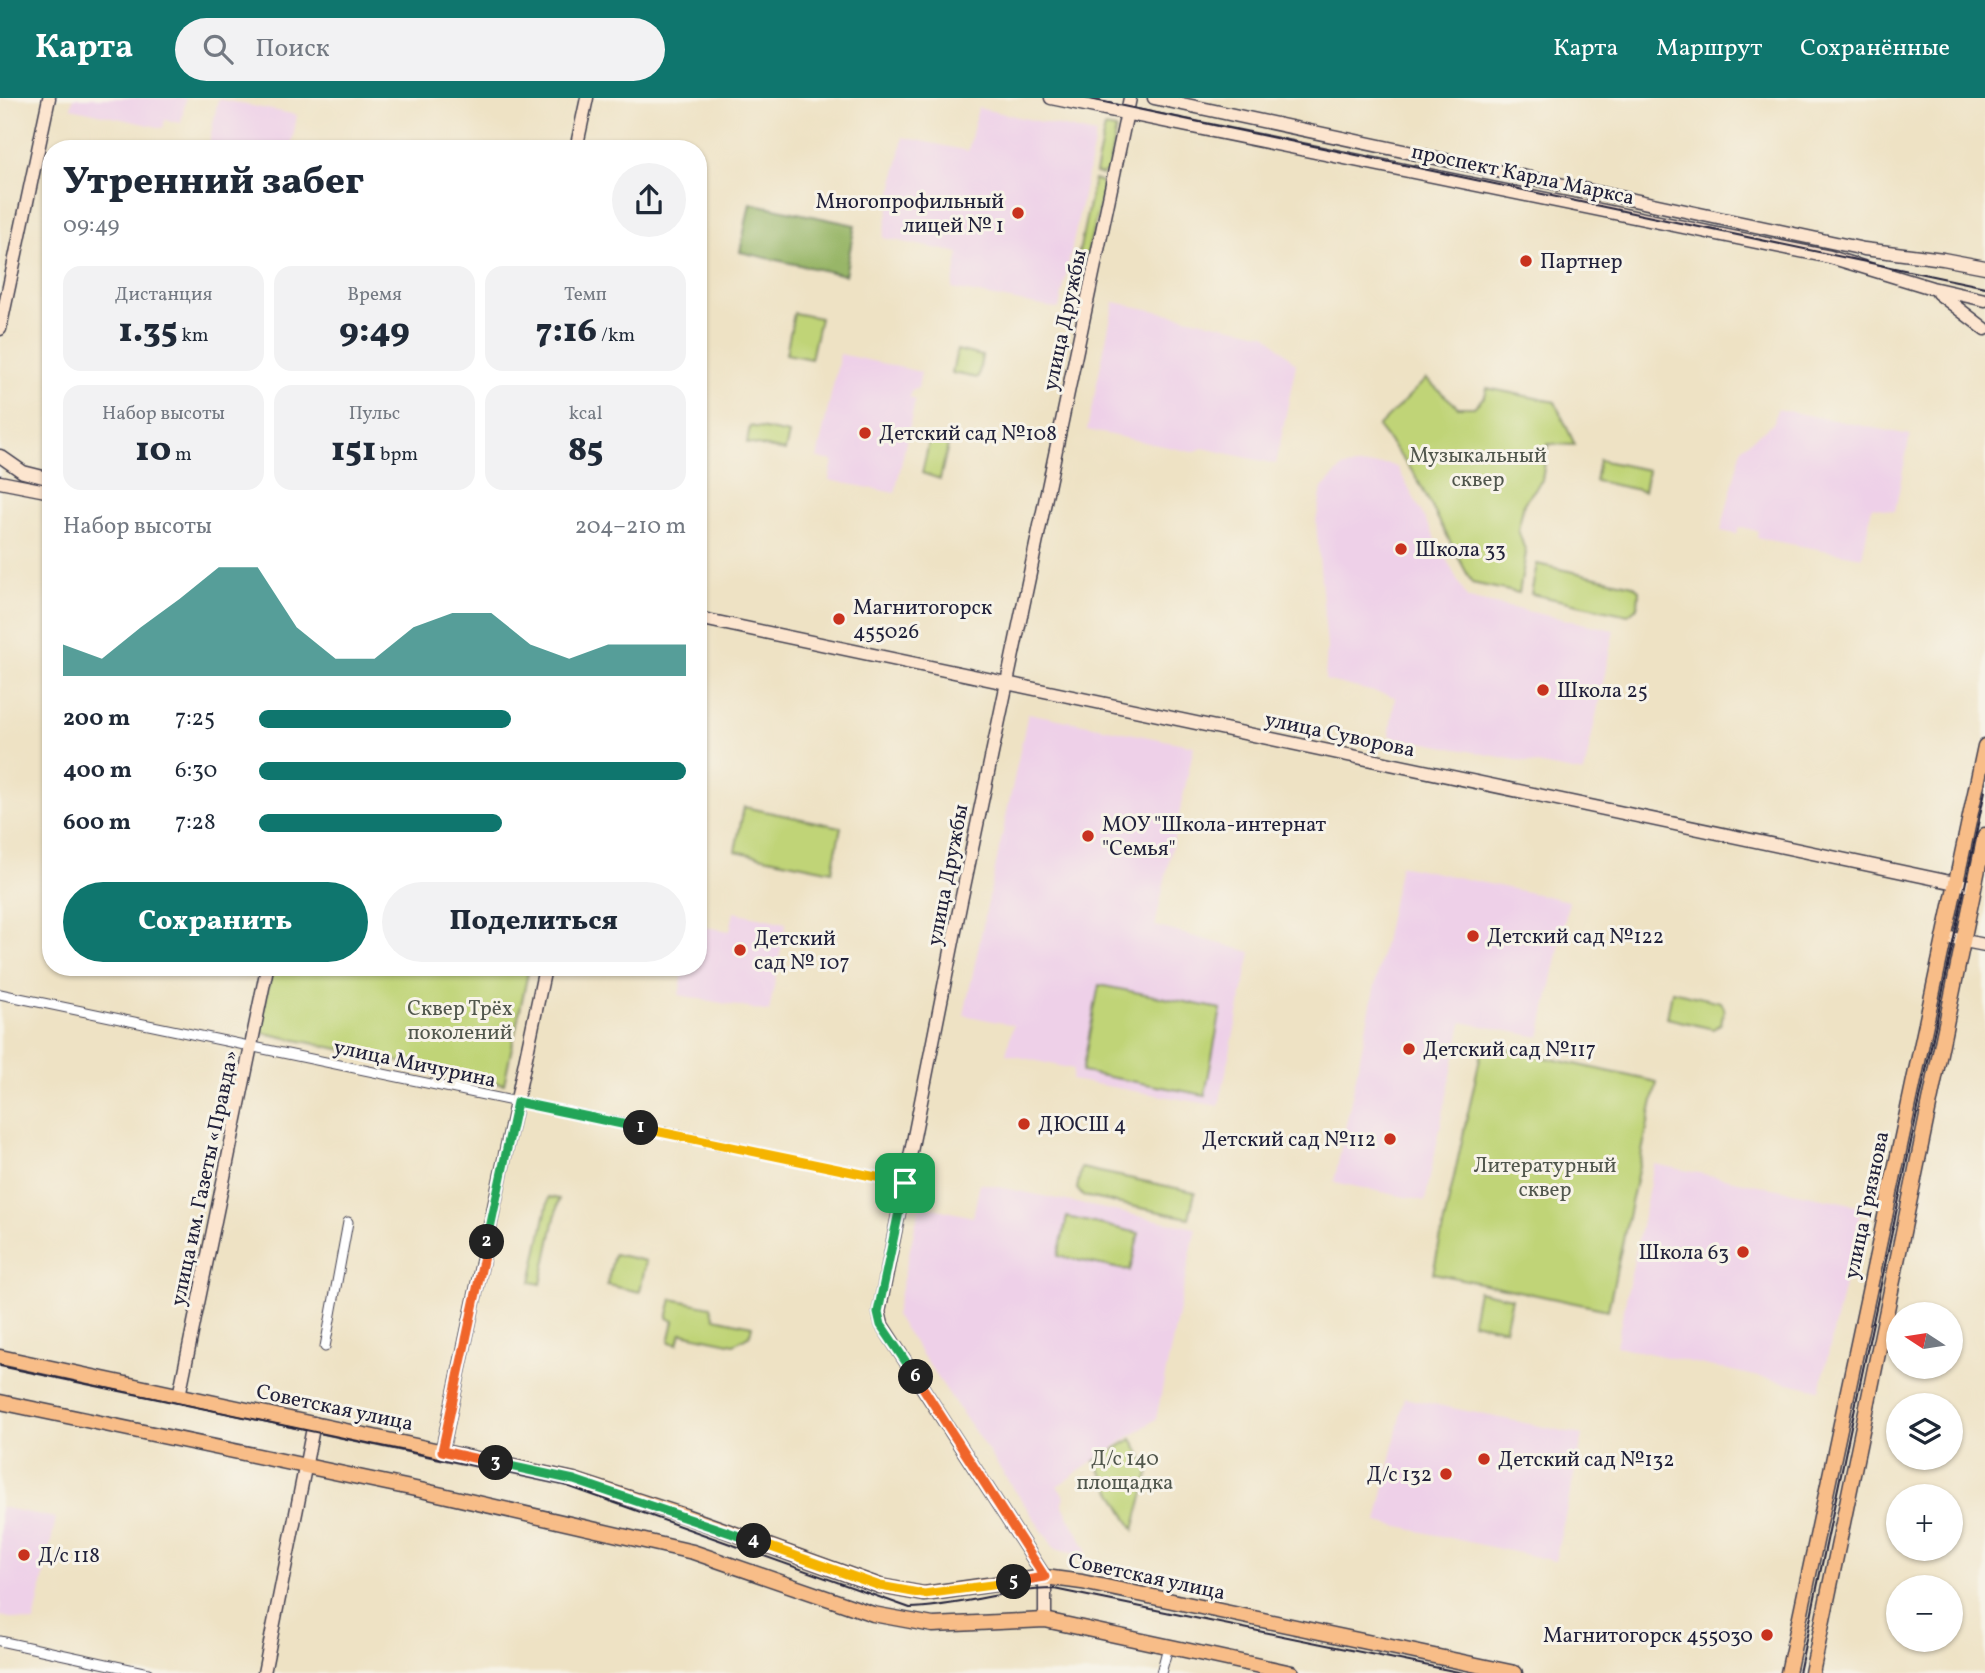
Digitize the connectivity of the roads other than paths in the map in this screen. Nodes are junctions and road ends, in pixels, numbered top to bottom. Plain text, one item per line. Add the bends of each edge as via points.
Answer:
1 (48, 98) edge
2 (587, 98) edge
3 (1051, 98) edge
4 (1130, 98) edge
5 (1147, 98) edge
6 (1154, 98) edge
7 (1126, 113) junction
8 (1143, 116) junction
9 (578, 140) edge
10 (1985, 258) edge
11 (1953, 260) junction
12 (1985, 267) edge
13 (6, 279) edge
14 (1932, 288) junction
15 (1985, 300) edge
16 (0, 329) edge
17 (1985, 329) edge
18 (0, 456) edge
19 (0, 474) edge
20 (42, 477) edge
21 (6, 483) edge
22 (42, 490) edge
23 (707, 620) edge
24 (1006, 683) junction
25 (1985, 746) edge
26 (1985, 835) edge
27 (1956, 883) junction
28 (1974, 887) junction
29 (1944, 937) junction
30 (1963, 941) junction
31 (1985, 945) edge
32 (265, 976) edge
33 (543, 976) edge
34 (0, 994) edge
35 (251, 1047) junction
36 (517, 1102) junction
37 (905, 1183) junction
38 (348, 1222) dead end
39 (325, 1347) dead end
40 (0, 1357) edge
41 (179, 1396) junction
42 (0, 1402) edge
43 (314, 1423) junction
44 (442, 1451) junction
45 (306, 1467) junction
46 (1045, 1577) junction
47 (1045, 1620) junction
48 (0, 1641) edge
49 (1168, 1647) junction
50 (148, 1673) edge
51 (264, 1673) edge
52 (1161, 1673) edge
53 (1292, 1673) edge
54 (1515, 1673) edge
55 (1788, 1673) edge
56 (1812, 1673) edge

1 - 13 main road
2 - 9 main road
3 - 7 main road, проспект Карла Маркса
4 - 7 main road, улица Дружбы
5 - 8 main road
6 - 11 main road, проспект Карла Маркса via 1864,249
7 - 8 main road, проспект Карла Маркса
7 - 24 main road, улица Дружбы
8 - 14 main road, проспект Карла Маркса via 1830,257
10 - 11 main road
11 - 12 main road, проспект Карла Маркса
13 - 16 main road
14 - 15 main road, проспект Карла Маркса
14 - 17 main road
18 - 20 main road via 23,472
19 - 21 main road
21 - 22 main road
23 - 24 main road, улица Суворова
24 - 27 main road, улица Суворова
24 - 37 main road, улица Дружбы
25 - 27 main road, улица Грязнова
26 - 28 main road, улица Грязнова
27 - 28 main road, улица Суворова
27 - 29 main road, улица Грязнова
28 - 30 main road, улица Грязнова
29 - 30 main road
29 - 55 main road, улица Грязнова
30 - 31 main road
30 - 56 main road, улица Грязнова
32 - 35 main road, улица им. Газеты «Правда»
33 - 36 main road
34 - 35 street, улица Мичурина
35 - 36 street, улица Мичурина
35 - 41 main road, улица им. Газеты «Правда»
36 - 37 street, улица Мичурина
36 - 44 main road
37 - 46 main road, улица Дружбы via 880,1296 881,1325
38 - 39 street
40 - 41 main road, Советская улица
41 - 43 main road, Советская улица
42 - 45 main road
43 - 44 main road, Советская улица
43 - 45 main road
44 - 46 main road, Советская улица via 574,1480 880,1586 924,1594
45 - 47 main road via 693,1552 873,1614 933,1625
45 - 51 main road
46 - 47 main road
46 - 54 main road, Советская улица
47 - 49 main road
48 - 50 street
49 - 52 street
49 - 53 main road

